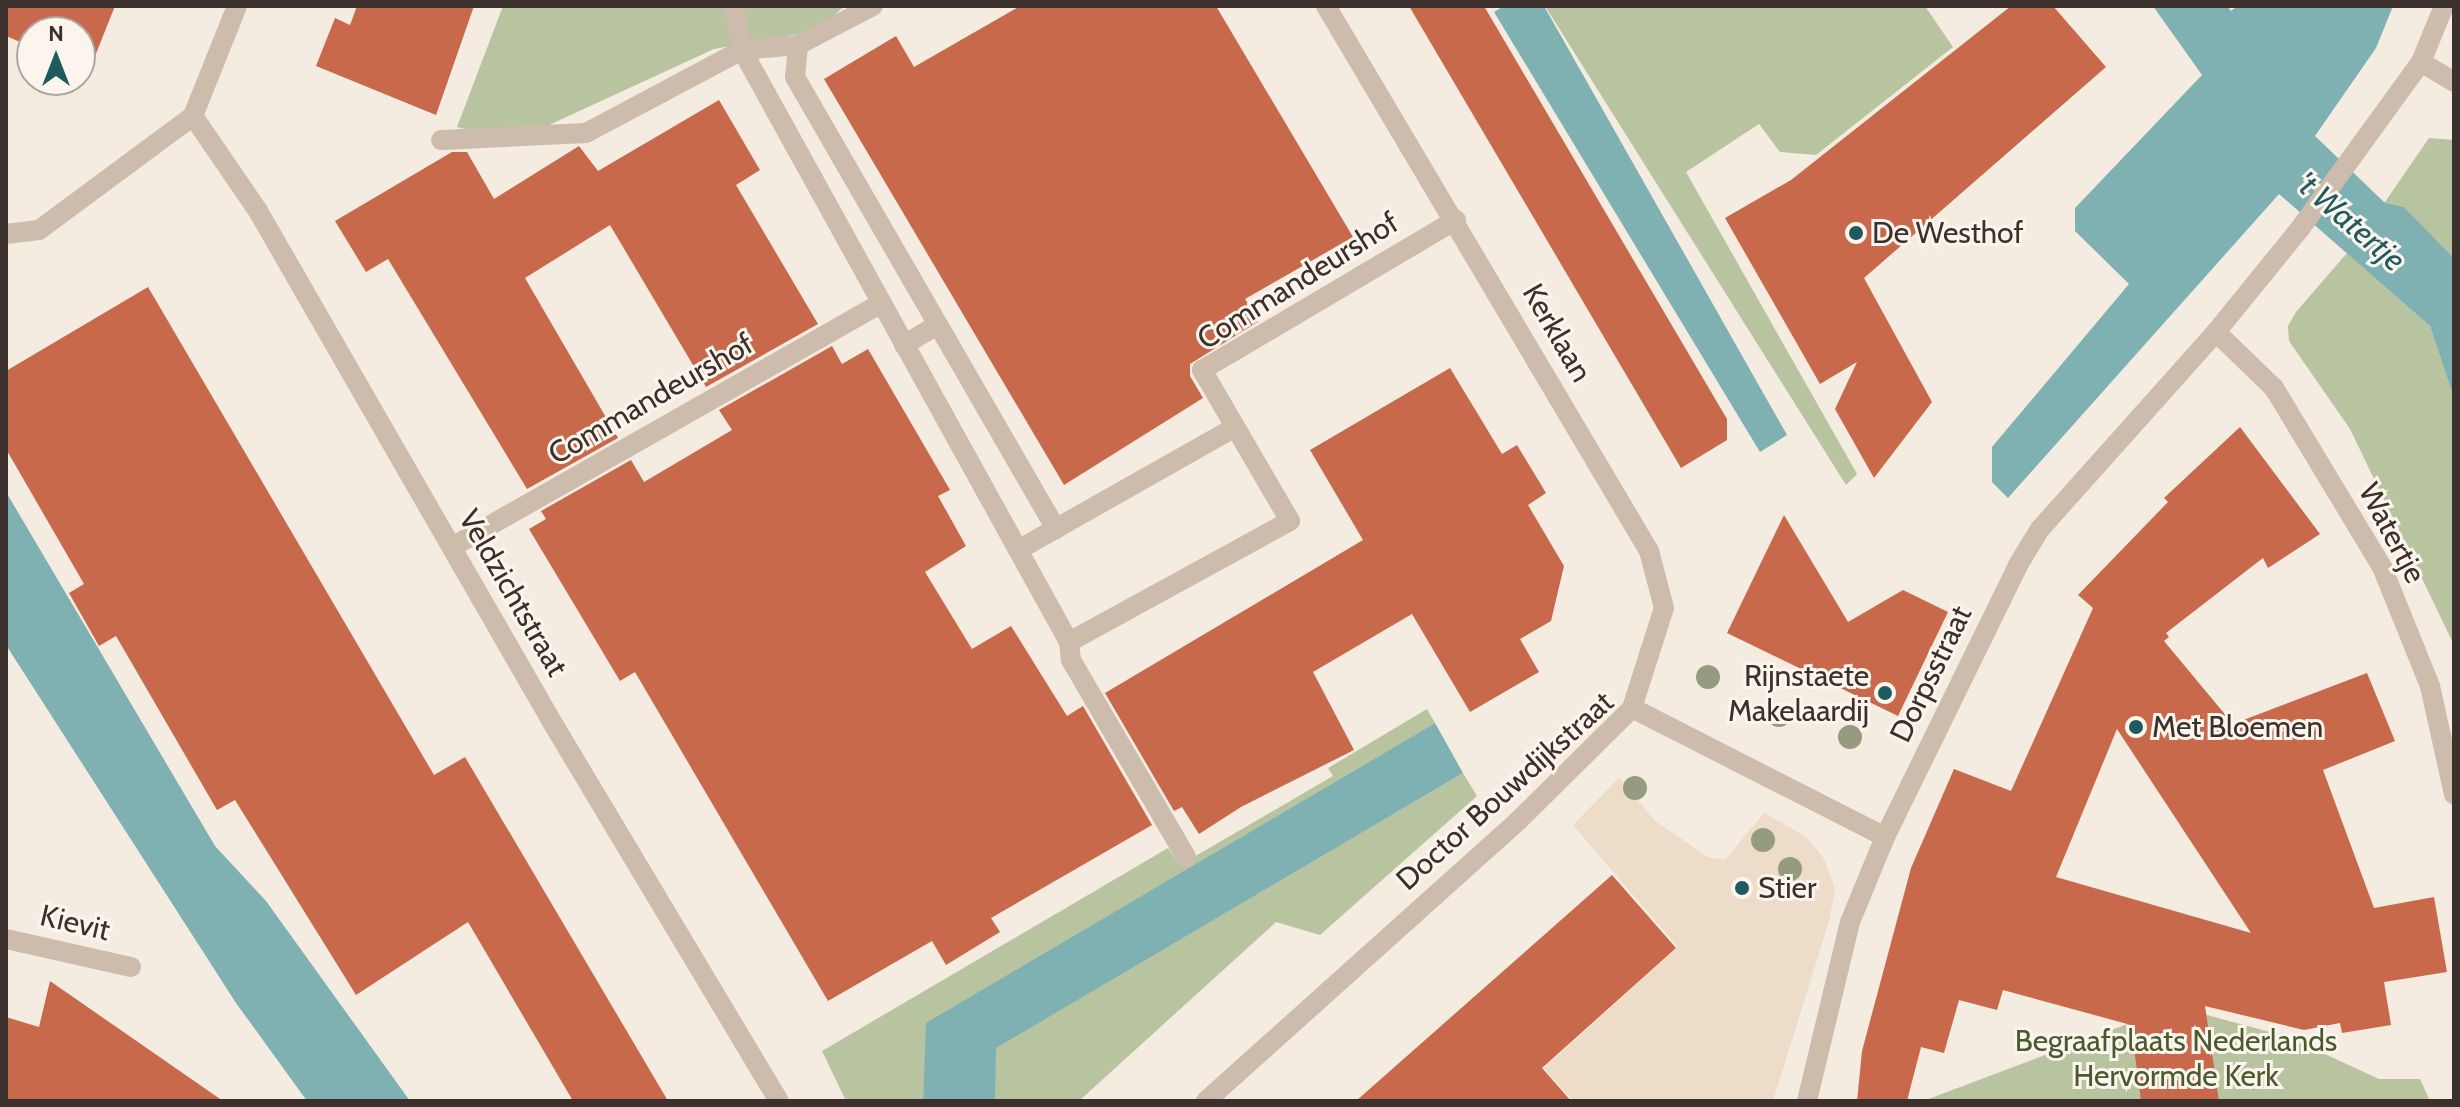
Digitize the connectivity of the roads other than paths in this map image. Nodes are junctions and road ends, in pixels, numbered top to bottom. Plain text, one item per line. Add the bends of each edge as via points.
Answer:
1 (237, 6) edge
2 (734, 6) edge
3 (873, 6) edge
4 (1326, 6) edge
5 (2444, 6) edge
6 (798, 45) junction
7 (742, 50) junction
8 (2421, 62) junction
9 (2454, 82) edge
10 (193, 116) junction
11 (825, 129) junction
12 (441, 140) dead end
13 (796, 149) junction
14 (1456, 220) junction
15 (6, 234) edge
16 (881, 303) junction
17 (937, 325) junction
18 (2216, 332) junction
19 (904, 345) junction
20 (1235, 427) junction
21 (1056, 529) junction
22 (452, 547) junction
23 (1018, 550) junction
24 (1069, 642) junction
25 (1632, 708) junction
26 (2454, 794) edge
27 (1885, 837) junction
28 (1186, 857) dead end
29 (6, 939) edge
30 (131, 967) dead end
31 (779, 1101) edge
32 (1206, 1101) edge
33 (1807, 1101) edge

1 - 10 street
2 - 7 street
3 - 6 street
4 - 14 street, Kerklaan
5 - 8 street, Dorpsstraat
6 - 7 street
6 - 11 street via 795,77
7 - 12 street via 586,133
7 - 13 street
8 - 9 street
8 - 18 street, Dorpsstraat via 2353,159
10 - 15 street via 39,230
10 - 22 street, Veldzichtstraat via 258,211
11 - 13 street
11 - 17 street
13 - 16 street
14 - 20 street, Commandeurshof via 1202,370
14 - 25 street, Kerklaan via 1649,551 1664,608
16 - 19 street
16 - 22 street, Commandeurshof
17 - 19 street
17 - 21 street
18 - 26 street, Watertje via 2274,388 2382,567 2430,686
18 - 27 street, Dorpsstraat via 2040,529
19 - 23 street
20 - 21 street
20 - 24 street, Commandeurshof via 1290,521
21 - 23 street
22 - 31 street, Veldzichtstraat
23 - 24 street
24 - 28 street via 1071,660
25 - 27 street, Doctor Bouwdijkstraat
25 - 32 street, Doctor Bouwdijkstraat via 1518,821
27 - 33 street, Dorpsstraat via 1850,922
29 - 30 street, Kievit

